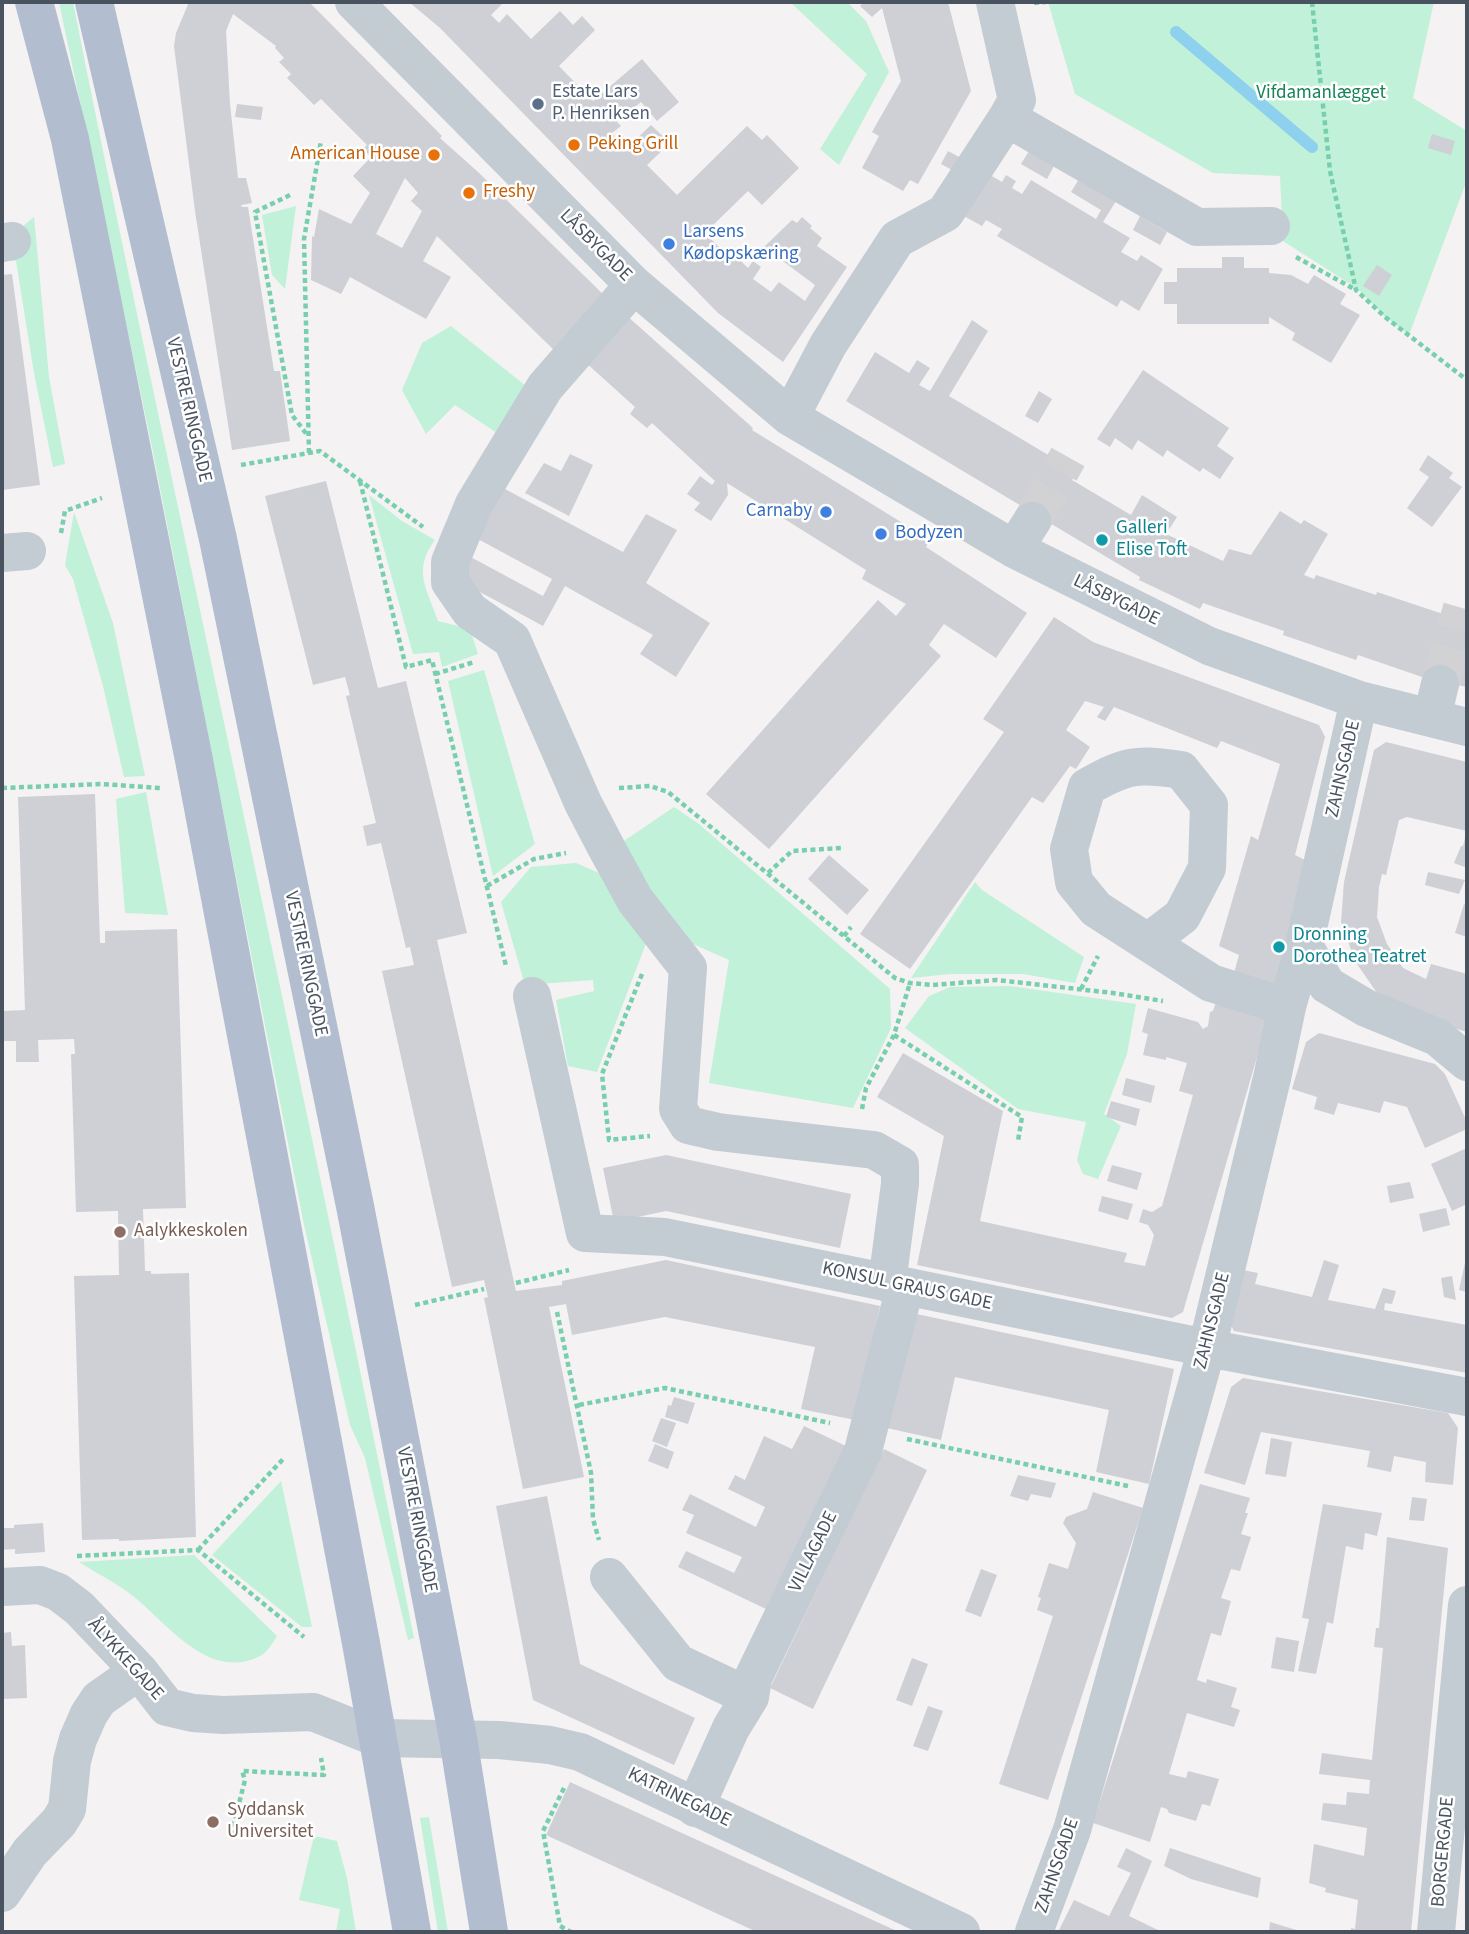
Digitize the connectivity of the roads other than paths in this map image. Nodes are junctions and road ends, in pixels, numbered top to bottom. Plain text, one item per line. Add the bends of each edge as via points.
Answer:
1 (34, 2) edge
2 (94, 2) edge
3 (354, 2) edge
4 (995, 2) edge
5 (1007, 118) junction
6 (1271, 226) road end
7 (634, 285) junction
8 (790, 417) junction
9 (1359, 700) junction
10 (1446, 710) edge
11 (1148, 942) junction
12 (1304, 946) junction
13 (532, 996) road end
14 (1287, 1007) junction
15 (1467, 1062) edge
16 (896, 1285) junction
17 (1208, 1348) junction
18 (1467, 1397) edge
19 (609, 1577) road end
20 (2, 1587) edge
21 (1467, 1605) edge
22 (139, 1671) junction
23 (750, 1697) junction
24 (378, 1738) junction
25 (458, 1738) junction
26 (695, 1808) junction
27 (2, 1893) edge
28 (412, 1932) edge
29 (489, 1932) edge
30 (961, 1932) edge
31 (1034, 1932) edge
32 (1437, 1932) edge

1 - 24 main road via 70,139 200,791
2 - 25 main road, VESTRE RINGGADE via 202,472 376,1313
3 - 7 street, LÅSBYGADE
4 - 5 street via 1017,100
5 - 6 street via 1197,227
5 - 8 street via 945,213 897,239 828,345
7 - 8 street, LÅSBYGADE
7 - 16 street, VILLAGADE via 545,387 474,504 450,562 450,582 470,611 512,640 606,847 635,900 688,968 678,1109 688,1125 874,1150 900,1165
8 - 9 street, LÅSBYGADE via 1023,535 1209,646
9 - 10 street, LÅSBYGADE
9 - 12 street, ZAHNSGADE
11 - 11 street via 1096,909 1074,883 1069,849 1087,787 1116,770 1148,765 1181,770 1209,805 1207,868 1182,916
11 - 14 street via 1211,983
12 - 14 street, ZAHNSGADE
12 - 15 street via 1327,985 1366,1008 1437,1037
13 - 16 street, KONSUL GRAUS GADE via 585,1233 666,1237
14 - 17 street, ZAHNSGADE
16 - 17 street, KONSUL GRAUS GADE
16 - 23 street, VILLAGADE via 863,1451 753,1678
17 - 18 street, KONSUL GRAUS GADE
17 - 31 street, ZAHNSGADE via 1072,1830
19 - 23 street via 678,1663
20 - 22 street, ÅLYKKEGADE via 40,1585 58,1592
21 - 32 street, BORGERGADE
22 - 24 street, ÅLYKKEGADE via 167,1707 223,1715 313,1712
22 - 27 street via 99,1699 89,1714 72,1761 66,1810
23 - 26 street, VILLAGADE
24 - 25 street, KATRINEGADE
24 - 28 main road
25 - 26 street, KATRINEGADE via 580,1752
25 - 29 main road, VESTRE RINGGADE
26 - 30 street, KATRINEGADE

